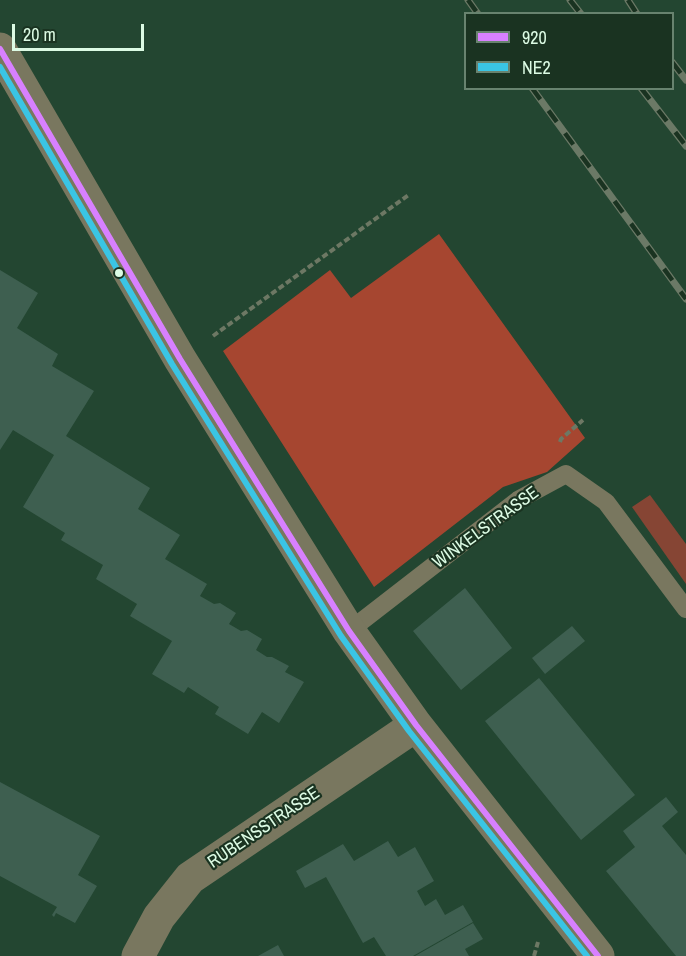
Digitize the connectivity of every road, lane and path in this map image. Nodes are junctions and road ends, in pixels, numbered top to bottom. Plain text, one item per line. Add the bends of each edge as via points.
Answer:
1 (0, 49) edge
2 (410, 194) dead end
3 (180, 359) junction
4 (686, 609) edge
5 (349, 631) junction
6 (416, 724) junction
7 (138, 956) edge
8 (598, 956) edge

1 - 3 street
2 - 3 path
3 - 5 street
4 - 5 lane, WINKELSTRASSE via 606,502 566,474 518,500
5 - 6 street
6 - 7 street, RUBENSSTRASSE via 190,878 159,916
6 - 8 street

